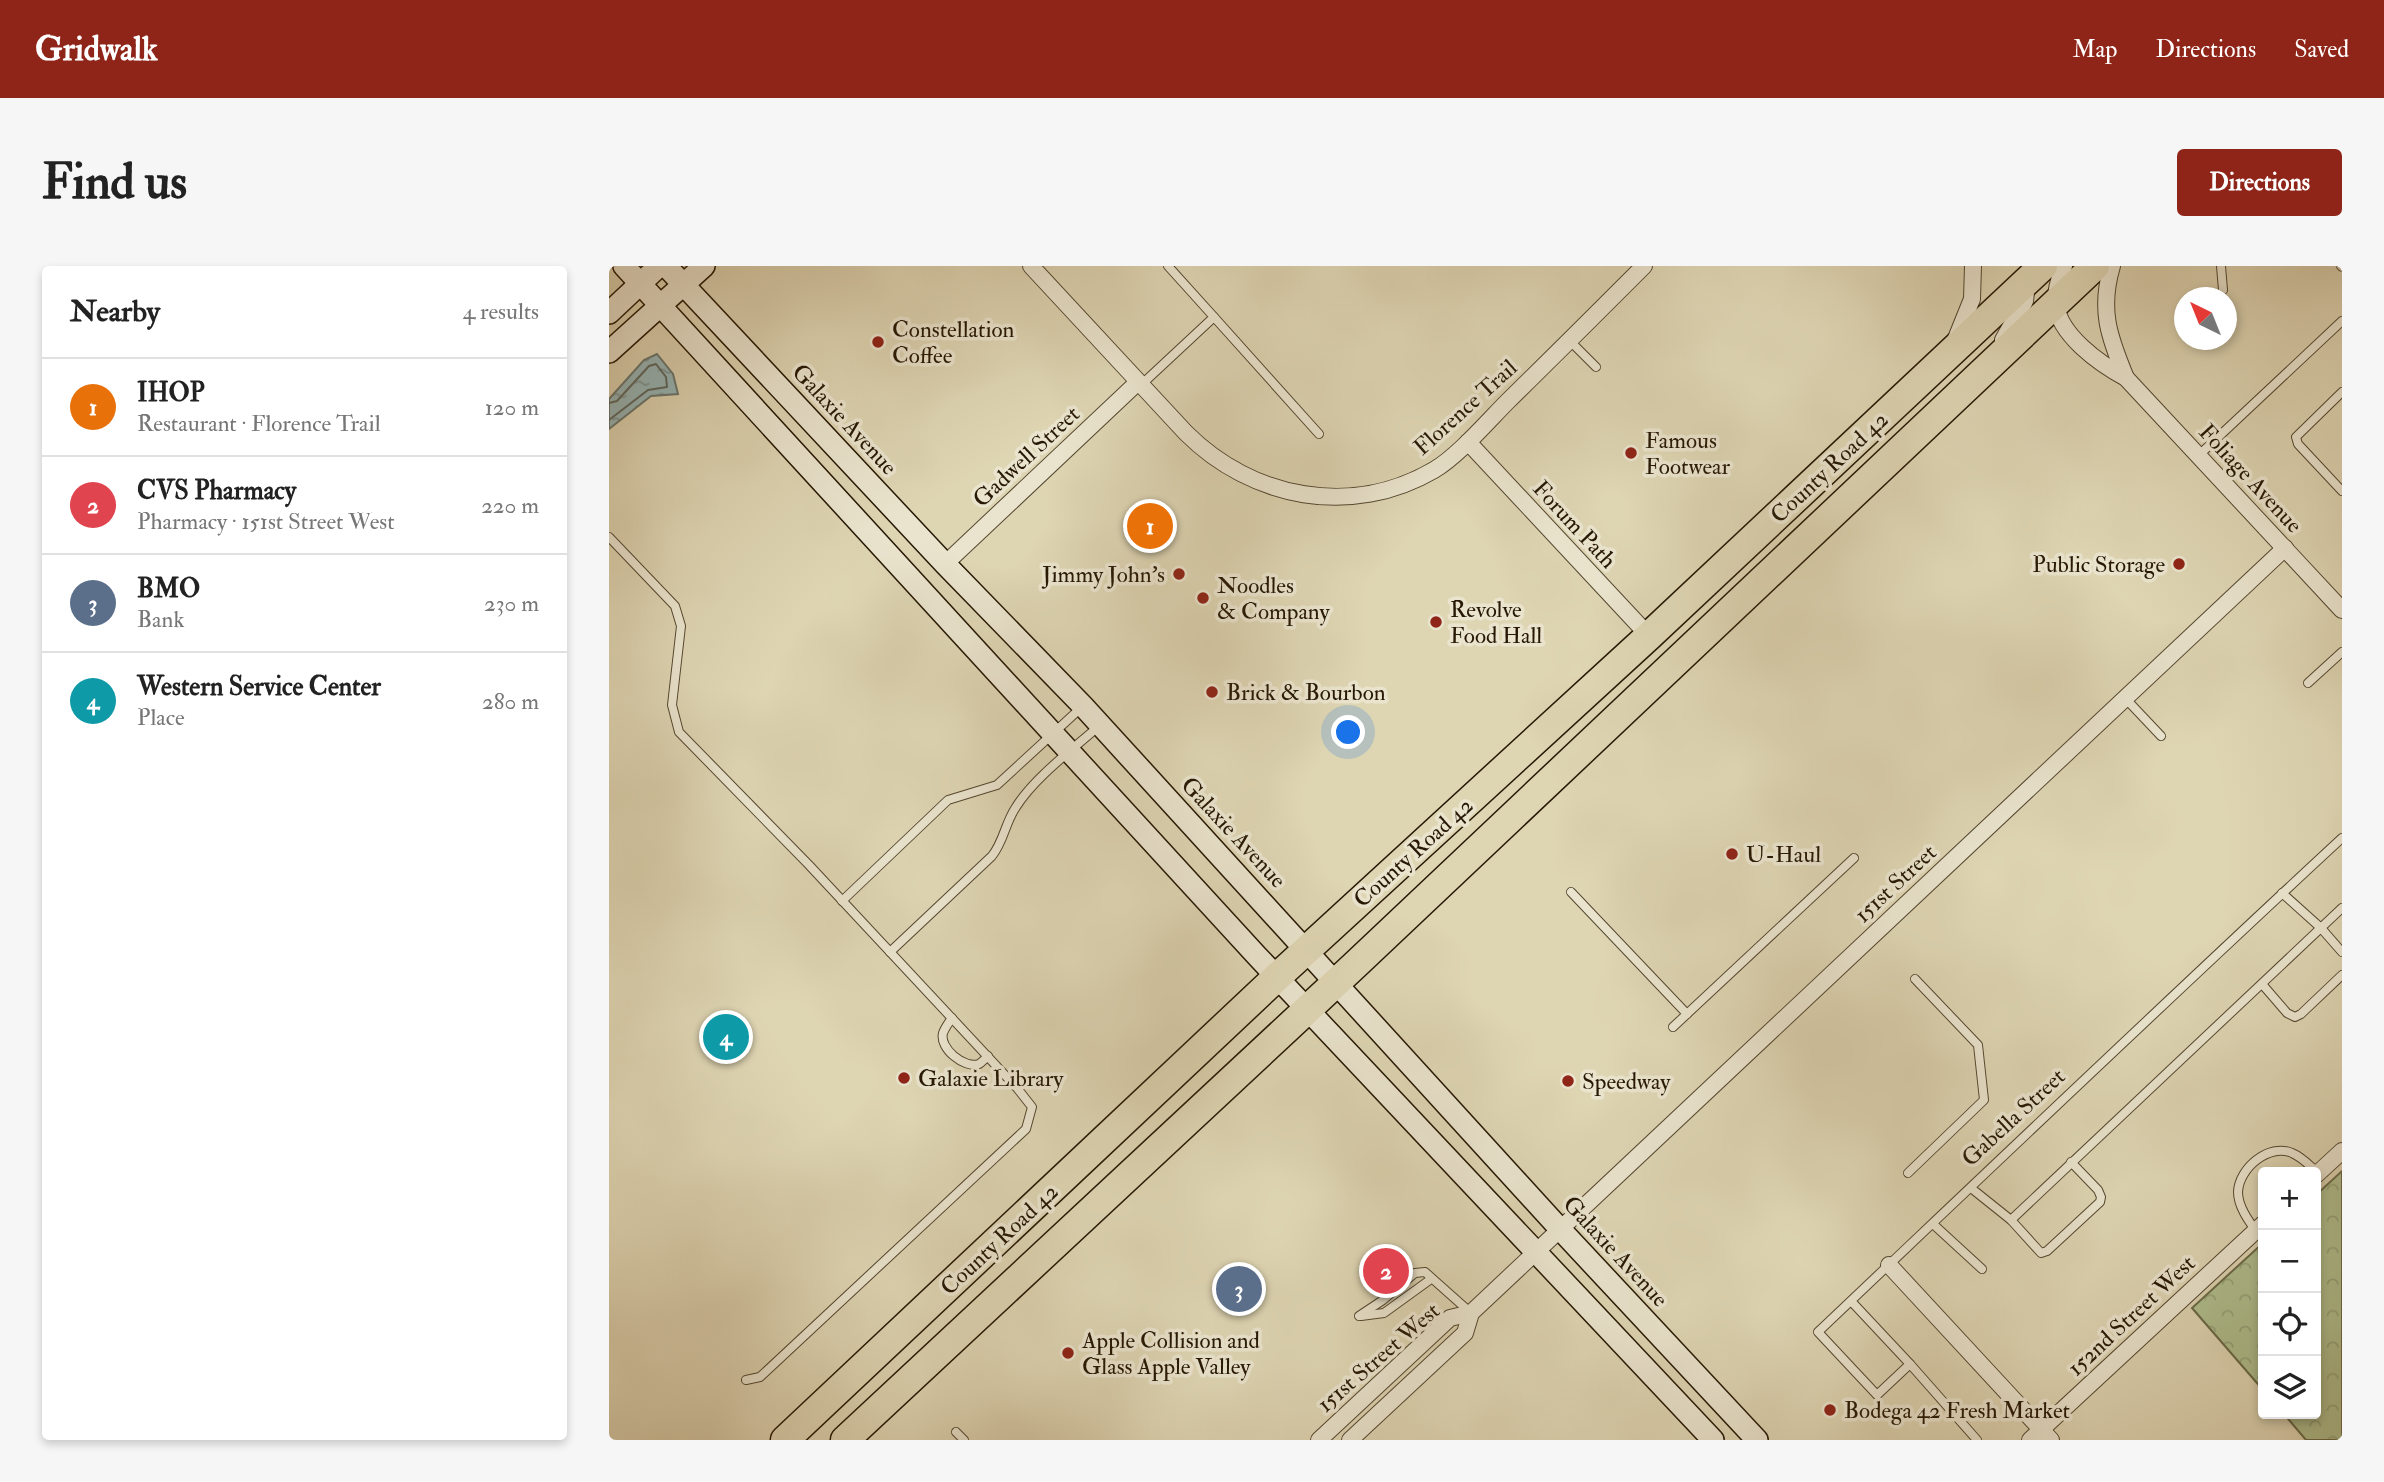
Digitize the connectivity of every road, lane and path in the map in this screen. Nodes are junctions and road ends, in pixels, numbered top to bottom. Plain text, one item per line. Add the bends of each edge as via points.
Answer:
1 (624, 266) edge
2 (659, 266) edge
3 (666, 266) edge
4 (703, 266) edge
5 (1031, 266) edge
6 (1168, 266) edge
7 (1644, 266) edge
8 (1973, 266) edge
9 (2064, 266) edge
10 (2095, 266) edge
11 (2112, 266) edge
12 (2221, 266) edge
13 (2032, 271) edge
14 (640, 284) junction
15 (683, 284) junction
16 (2223, 287) edge
17 (2056, 301) junction
18 (660, 306) junction
19 (609, 313) edge
20 (1214, 317) junction
21 (2342, 321) edge
22 (2033, 323) junction
23 (2065, 328) junction
24 (1569, 340) junction
25 (609, 352) edge
26 (1951, 352) junction
27 (1596, 367) dead end
28 (1982, 371) junction
29 (2126, 378) junction
30 (1140, 383) junction
31 (2342, 392) edge
32 (1319, 434) dead end
33 (1468, 442) junction
34 (2198, 456) junction
35 (2342, 491) edge
36 (609, 537) edge
37 (2285, 548) junction
38 (945, 564) junction
39 (2342, 610) edge
40 (1649, 636) junction
41 (2342, 652) edge
42 (2308, 683) dead end
43 (2125, 698) junction
44 (1083, 706) junction
45 (1100, 725) junction
46 (1052, 734) junction
47 (2161, 736) dead end
48 (1070, 752) junction
49 (2342, 838) edge
50 (1854, 858) dead end
51 (1571, 892) dead end
52 (2282, 893) junction
53 (842, 901) junction
54 (2342, 908) edge
55 (2321, 928) junction
56 (1307, 950) junction
57 (890, 952) junction
58 (2342, 952) edge
59 (2342, 975) edge
60 (1277, 977) junction
61 (1915, 979) dead end
62 (1336, 982) junction
63 (2262, 984) junction
64 (1309, 1008) junction
65 (1687, 1014) junction
66 (952, 1017) junction
67 (1673, 1027) dead end
68 (988, 1056) junction
69 (2342, 1151) edge
70 (2071, 1162) junction
71 (2309, 1167) edge
72 (2321, 1170) edge
73 (1908, 1173) dead end
74 (1971, 1188) junction
75 (2011, 1220) junction
76 (1933, 1224) junction
77 (2258, 1227) edge
78 (1560, 1229) junction
79 (2258, 1229) edge
80 (1537, 1251) junction
81 (1889, 1265) junction
82 (1982, 1269) dead end
83 (1431, 1279) junction
84 (1851, 1301) junction
85 (1471, 1313) junction
86 (1910, 1364) junction
87 (746, 1380) dead end
88 (2041, 1437) edge
89 (786, 1440) edge
90 (845, 1440) edge
91 (1318, 1440) edge
92 (1350, 1440) edge
93 (1713, 1440) edge
94 (1757, 1440) edge
95 (1977, 1440) edge

1 - 14 street
2 - 14 street
3 - 15 street, Galaxie Avenue
4 - 15 street
5 - 30 street, Florence Trail
6 - 20 lane
7 - 24 street, Florence Trail
8 - 26 street via 1972,299
9 - 17 street
10 - 17 highway, County Road 42
11 - 29 street, Foliage Avenue via 2105,311 2109,336
12 - 16 lane
13 - 26 highway, County Road 42
13 - 28 street via 2016,320
14 - 18 street
14 - 19 street
15 - 18 street
15 - 38 street, Galaxie Avenue
17 - 22 highway, County Road 42
17 - 23 street, Foliage Avenue
18 - 25 street
18 - 46 street
20 - 30 lane
20 - 32 lane
21 - 34 lane
22 - 23 street
22 - 28 highway, County Road 42
23 - 29 street, Foliage Avenue via 2104,367
24 - 27 lane
24 - 33 street, Florence Trail
26 - 40 highway, County Road 42
28 - 62 highway, County Road 42
29 - 34 street, Foliage Avenue
30 - 33 street, Florence Trail via 1212,456 1236,471 1295,493 1344,498 1404,485 1438,468
30 - 38 street, Gadwell Street
31 - 35 lane via 2296,437
33 - 40 street, Forum Path
34 - 37 street, Foliage Avenue
36 - 53 lane via 675,606 681,626 672,705 679,732
37 - 39 street, Foliage Avenue
37 - 43 street, 151st Street
38 - 44 street, Galaxie Avenue
40 - 56 highway, County Road 42
41 - 42 lane
43 - 47 lane
43 - 78 street, 151st Street
44 - 45 street, Galaxie Avenue
44 - 46 lane
45 - 48 lane
45 - 56 street, Galaxie Avenue
46 - 48 street
46 - 53 lane via 997,785 948,800
48 - 57 lane via 1025,793 992,856
48 - 60 street
49 - 52 lane, Gabella Street
50 - 65 lane
51 - 65 lane
52 - 55 lane
52 - 74 lane, Gabella Street
53 - 57 lane
54 - 55 lane
55 - 58 lane
55 - 63 lane
56 - 60 highway, County Road 42
56 - 62 street, Galaxie Avenue
57 - 66 lane
59 - 63 lane via 2295,1017
60 - 64 street
60 - 89 highway, County Road 42
61 - 73 lane via 1978,1045 1984,1100
62 - 64 highway, County Road 42
62 - 78 street, Galaxie Avenue
63 - 70 lane
64 - 80 street
64 - 90 highway, County Road 42
65 - 67 lane
66 - 68 lane
66 - 68 lane via 942,1035 950,1051 971,1064
68 - 87 lane via 1032,1107 1025,1129 760,1377
69 - 72 street
70 - 75 lane
70 - 75 lane via 2098,1190 2099,1202 2047,1251 2041,1252
71 - 77 lane via 2291,1152 2273,1150 2241,1176 2238,1194 2245,1215
74 - 75 lane
74 - 76 lane, Gabella Street
76 - 81 lane, Gabella Street
76 - 82 lane
78 - 80 street, 151st Street
78 - 94 street, Galaxie Avenue
79 - 88 street, 152nd Street West
80 - 85 street, 151st Street West
80 - 93 street
81 - 84 lane, Gabella Street
81 - 88 street
83 - 83 lane via 1425,1272 1415,1273 1359,1316 1384,1313
83 - 85 lane
84 - 86 lane
84 - 86 lane, Gabella Street via 1818,1332 1877,1395
85 - 91 street, 151st Street West via 1450,1318
85 - 92 street, 151st Street West via 1465,1333
86 - 95 lane

